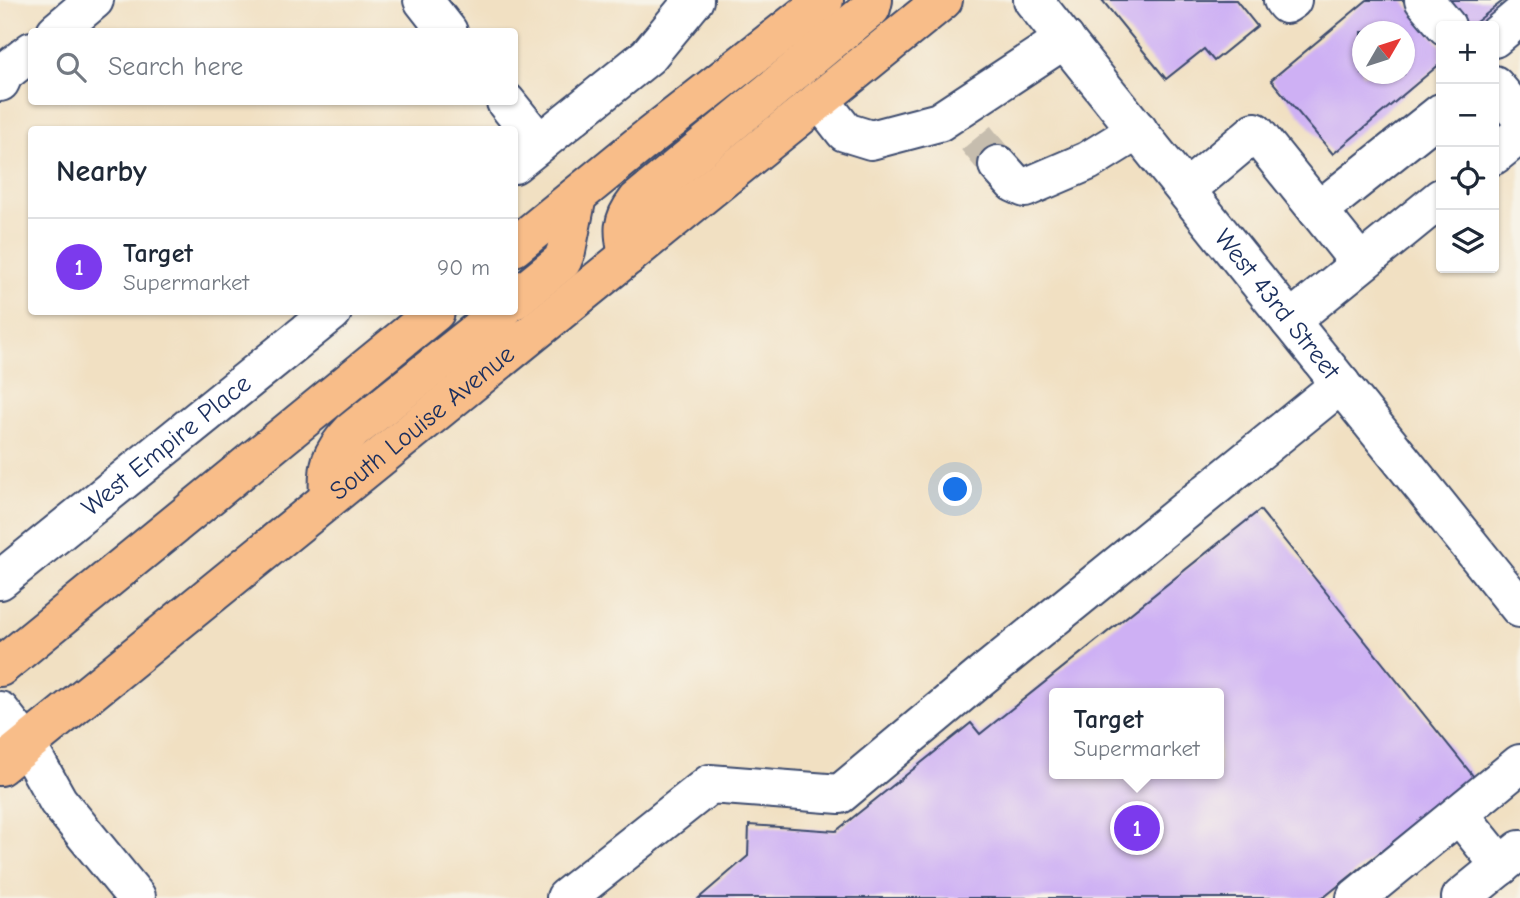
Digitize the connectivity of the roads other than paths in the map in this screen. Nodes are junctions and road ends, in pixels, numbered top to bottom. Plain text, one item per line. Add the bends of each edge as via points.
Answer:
1 (94, 0) edge
2 (423, 0) edge
3 (694, 0) edge
4 (824, 0) edge
5 (873, 0) edge
6 (943, 0) edge
7 (1033, 0) edge
8 (1283, 0) edge
9 (1292, 0) edge
10 (1424, 0) edge
11 (1520, 16) edge
12 (1442, 21) edge
13 (61, 28) edge
14 (445, 28) edge
15 (1499, 34) edge
16 (1065, 38) junction
17 (28, 54) edge
18 (0, 82) edge
19 (1499, 91) edge
20 (820, 100) junction
21 (507, 105) edge
22 (1520, 116) edge
23 (1436, 117) edge
24 (516, 126) edge
25 (1138, 130) junction
26 (518, 132) edge
27 (1520, 134) edge
28 (976, 138) junction
29 (1499, 151) edge
30 (527, 154) edge
31 (1186, 190) junction
32 (577, 196) junction
33 (1436, 202) edge
34 (1318, 211) junction
35 (518, 244) edge
36 (628, 256) junction
37 (1360, 263) junction
38 (518, 297) edge
39 (328, 315) edge
40 (431, 315) edge
41 (497, 315) edge
42 (1290, 321) junction
43 (1341, 384) junction
44 (330, 498) junction
45 (0, 580) edge
46 (1520, 608) edge
47 (0, 667) edge
48 (0, 711) edge
49 (7, 759) edge
50 (1520, 764) edge
51 (1459, 814) junction
52 (1511, 858) edge
53 (136, 897) edge
54 (566, 898) edge
55 (1356, 898) edge
56 (1461, 898) edge

1 - 13 street
2 - 14 street
3 - 30 street via 648,56
4 - 32 main road
5 - 36 main road via 870,8 637,201 623,233
6 - 20 main road, South Louise Avenue
7 - 16 street, West 43rd Street
8 - 9 street via 1286,4
10 - 12 street
11 - 15 street
16 - 25 street, West 43rd Street
16 - 28 street
17 - 18 street via 4,73
19 - 22 street
20 - 28 street via 845,132 871,140 939,122
20 - 36 main road, South Louise Avenue
21 - 24 street
23 - 34 street
25 - 28 street via 1088,161 1025,188 1014,183
25 - 31 street, West 43rd Street
26 - 30 street
27 - 29 street
31 - 34 street via 1255,132
31 - 42 street, West 43rd Street
32 - 35 main road
32 - 38 main road via 562,261
33 - 37 street
34 - 37 street
36 - 44 main road, South Louise Avenue
37 - 42 street
39 - 45 street, West Empire Place
40 - 47 main road
41 - 44 main road via 339,445 328,473
42 - 43 street, West 43rd Street
43 - 46 street, West 43rd Street
43 - 54 street via 841,794 710,784
44 - 49 main road, South Louise Avenue
48 - 49 street
49 - 53 street via 58,801
50 - 51 street
51 - 52 street
51 - 55 street
52 - 56 street

